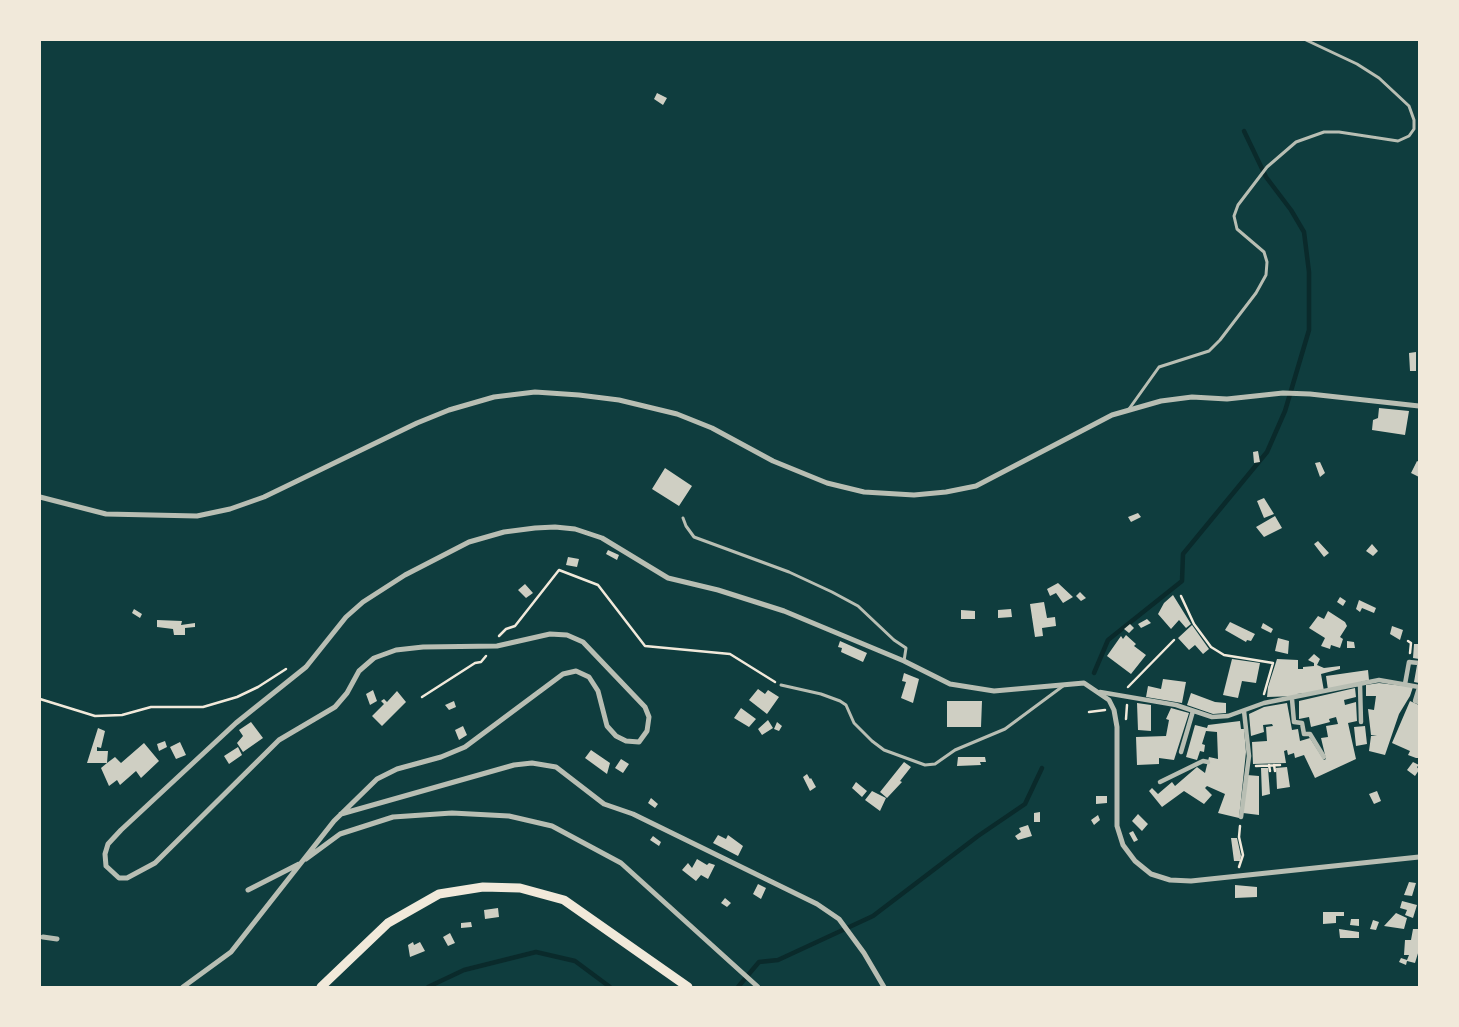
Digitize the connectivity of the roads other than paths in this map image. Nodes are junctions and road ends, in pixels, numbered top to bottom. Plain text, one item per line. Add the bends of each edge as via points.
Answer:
1 (1306, 40) edge
2 (1419, 406) edge
3 (1127, 411) junction
4 (40, 497) edge
5 (683, 518) dead end
6 (904, 661) junction
7 (1419, 663) edge
8 (1067, 683) junction
9 (1360, 684) junction
10 (1405, 684) junction
11 (781, 685) road end
12 (1419, 687) edge
13 (1100, 692) junction
14 (1292, 699) junction
15 (1419, 702) edge
16 (1193, 711) junction
17 (1244, 711) junction
18 (1360, 722) dead end
19 (1181, 752) dead end
20 (1324, 757) dead end
21 (1208, 762) dead end
22 (1160, 782) dead end
23 (340, 814) junction
24 (1242, 817) road end
25 (1419, 857) edge
26 (300, 863) junction
27 (248, 890) dead end
28 (43, 937) dead end
29 (57, 939) dead end
30 (183, 987) edge
31 (320, 987) edge
32 (688, 987) edge
33 (758, 987) edge
34 (884, 987) edge

1 - 3 lane via 1379,78 1409,106 1414,129 1409,136 1398,141 1339,132 1318,134 1296,142 1267,167 1238,205 1234,216 1237,229 1264,252 1266,275 1209,351 1159,368
2 - 3 street via 1283,393 1227,399 1192,397 1161,401
3 - 4 street via 1112,415 976,486 930,494 844,488 773,460 676,414 619,400 536,392 494,397 449,410 264,497 197,516 106,514
5 - 6 lane via 694,537 789,572 858,606 906,648
6 - 8 street via 950,684 972,689
6 - 23 street via 784,611 668,578 602,538 555,527 504,532 469,542 404,575 363,602 346,617 306,667 236,723 121,830 108,844 104,854 106,866 119,878 127,878 155,863 279,740 335,707 359,671 374,658 396,650 497,646 550,634 567,636 583,642 640,699 649,717 647,731 639,742 616,736 607,726 593,683 583,673 569,671 531,695 464,747 377,779
7 - 10 street via 1409,662
8 - 11 lane via 1005,729 930,765 918,764 878,745 854,723 846,705 840,701
8 - 13 street via 1084,683
9 - 10 street via 1379,680
9 - 14 street
9 - 18 street
10 - 12 street
12 - 15 street via 1415,701
13 - 16 street
13 - 25 street via 1114,710 1117,727 1117,826 1123,845 1151,874 1170,880 1191,880
14 - 17 street via 1264,703
14 - 20 street via 1294,722 1302,723 1304,734 1310,734
16 - 17 street via 1212,717
16 - 19 street
17 - 24 street via 1249,766 1244,781
21 - 22 street via 1203,761
23 - 26 street
23 - 34 street via 514,766 547,764 572,777 604,804 633,814 817,904 839,919
26 - 27 street
26 - 30 street via 231,952
26 - 33 street via 340,834 393,817 462,813 509,816 552,826 621,863
28 - 29 street
31 - 32 main road via 388,923 439,894 483,887 520,888 564,900

